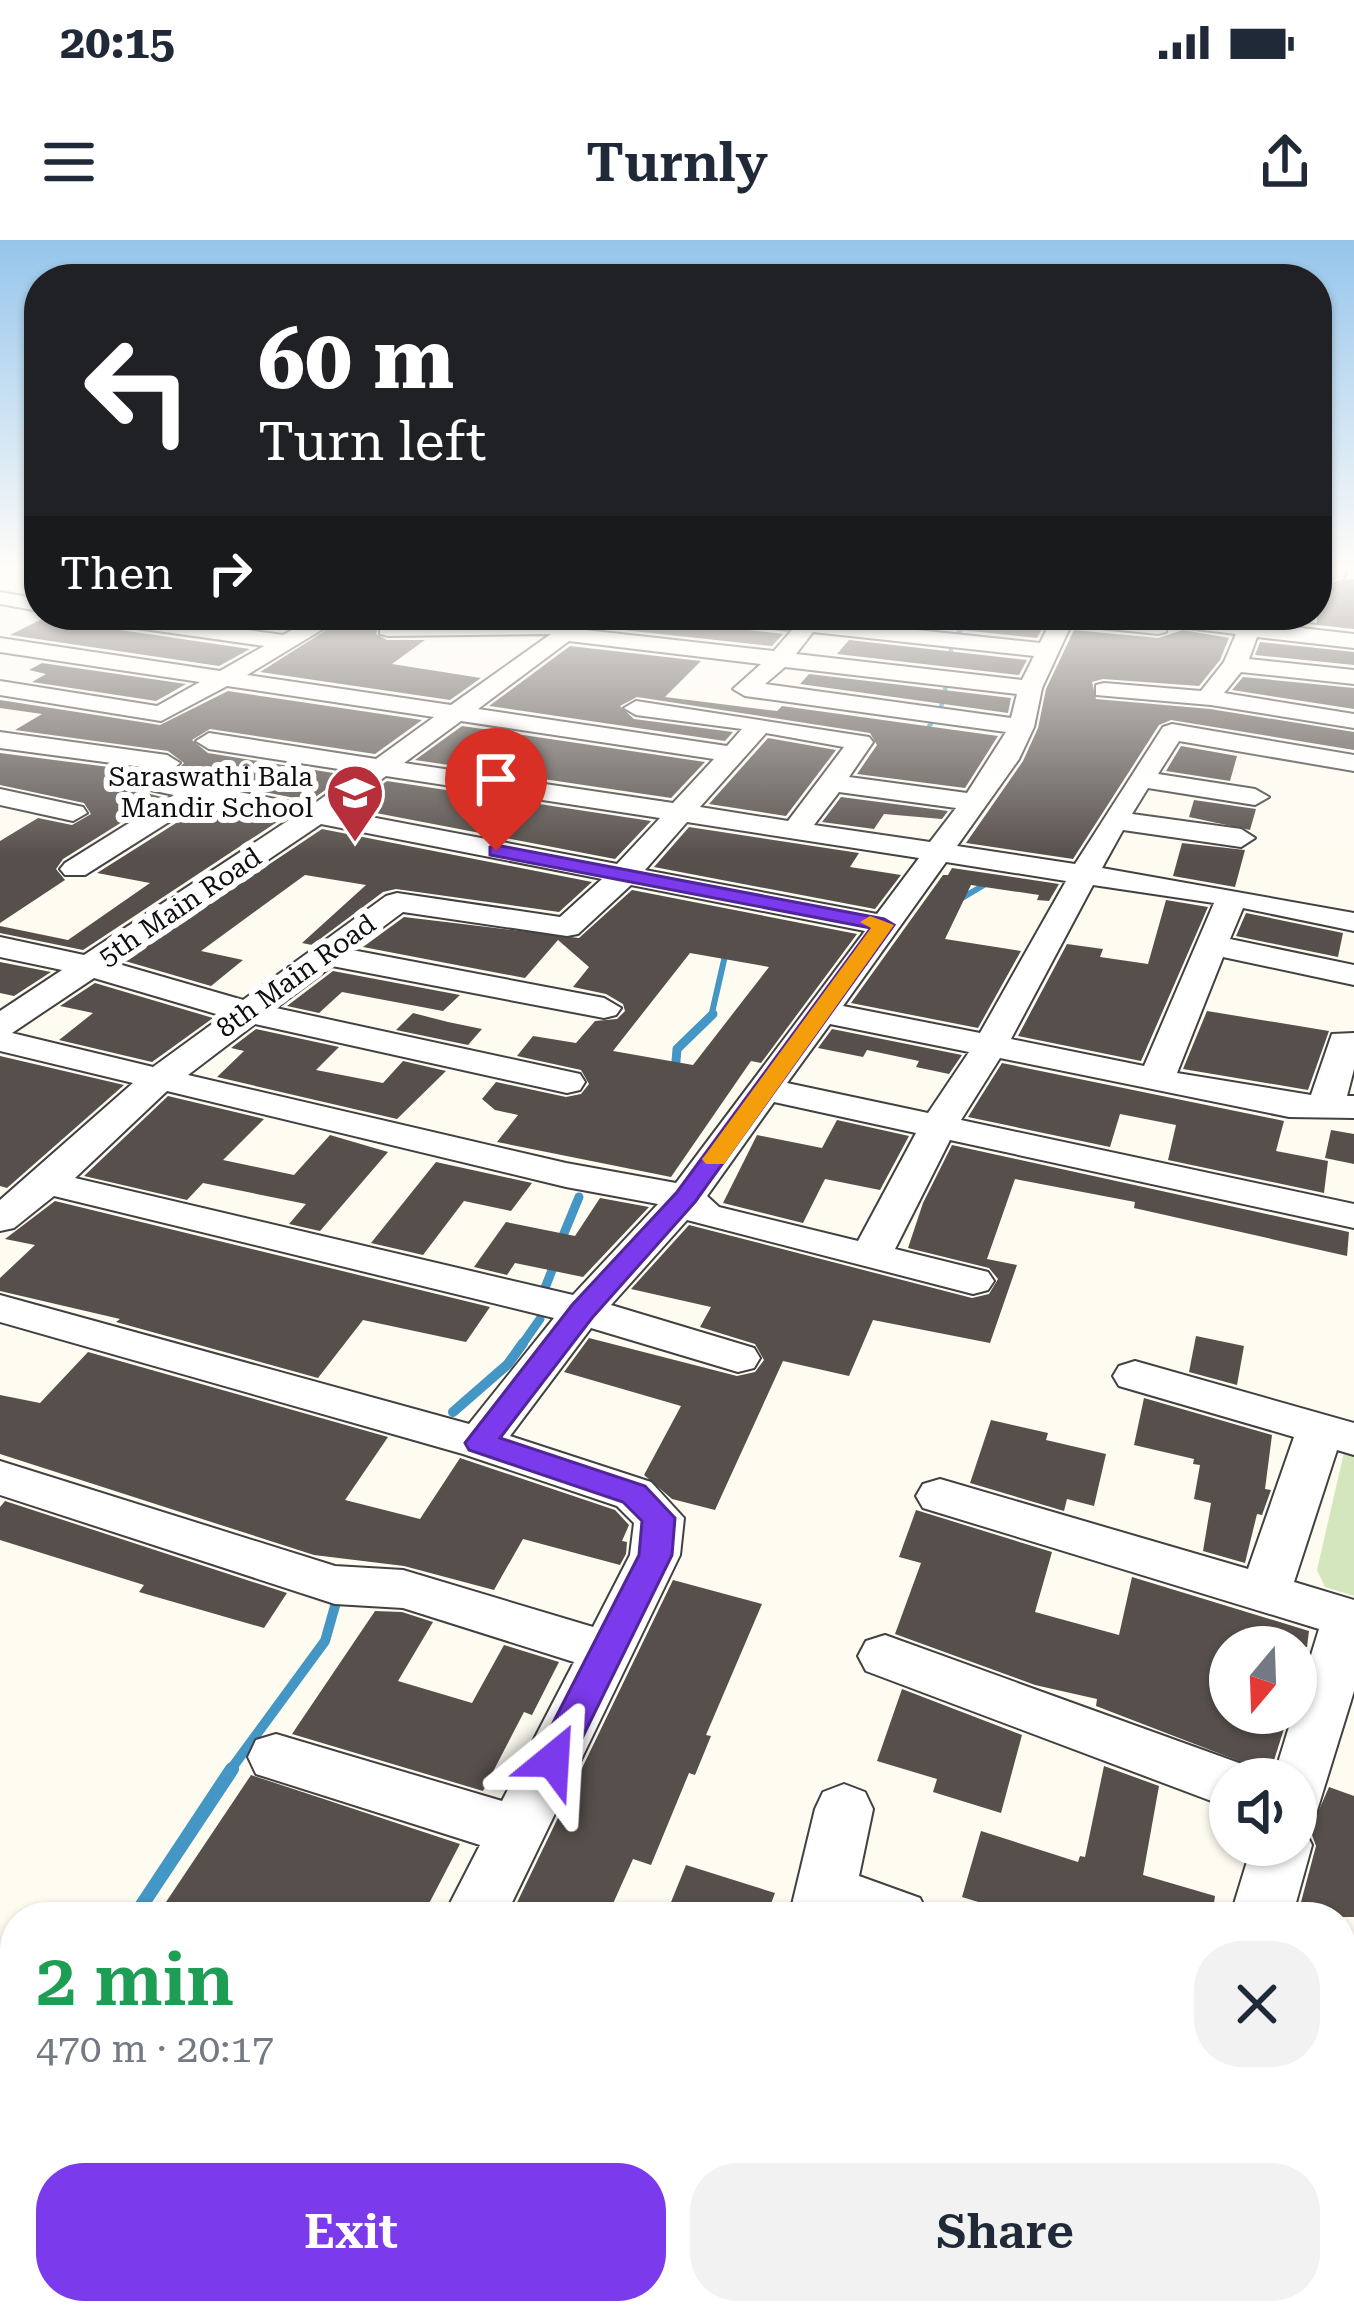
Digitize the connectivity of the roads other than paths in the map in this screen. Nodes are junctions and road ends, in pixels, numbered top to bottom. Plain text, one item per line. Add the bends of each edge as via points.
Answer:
1 (124, 662) edge
2 (255, 662) edge
3 (523, 662) edge
4 (776, 662) edge
5 (799, 662) edge
6 (1059, 662) edge
7 (1079, 662) edge
8 (1232, 662) edge
9 (1300, 662) edge
10 (1298, 671) junction
11 (1354, 677) edge
12 (228, 678) junction
13 (1222, 681) junction
14 (0, 688) edge
15 (1030, 688) junction
16 (1104, 690) dead end
17 (636, 707) dead end
18 (161, 714) junction
19 (450, 714) junction
20 (1354, 721) edge
21 (760, 724) junction
22 (528, 725) junction
23 (0, 740) edge
24 (1013, 744) junction
25 (731, 754) junction
26 (1354, 763) edge
27 (380, 768) junction
28 (580, 770) dead end
29 (1138, 779) junction
30 (463, 782) junction
31 (832, 783) junction
32 (197, 792) junction
33 (555, 795) junction
34 (1255, 796) dead end
35 (0, 797) edge
36 (970, 802) junction
37 (73, 813) dead end
38 (677, 813) junction
39 (316, 814) junction
40 (1114, 820) junction
41 (795, 831) junction
42 (1241, 838) dead end
43 (496, 851) junction
44 (935, 852) junction
45 (76, 869) dead end
46 (1086, 874) junction
47 (624, 875) junction
48 (1232, 897) junction
49 (434, 905) junction
50 (1354, 922) edge
51 (884, 925) junction
52 (1211, 945) junction
53 (0, 946) edge
54 (325, 955) junction
55 (93, 967) junction
56 (1354, 975) edge
57 (604, 1008) dead end
58 (247, 1012) junction
59 (823, 1012) junction
60 (0, 1026) edge
61 (0, 1041) edge
62 (1344, 1041) dead end
63 (990, 1046) junction
64 (158, 1080) junction
65 (1156, 1080) junction
66 (567, 1082) dead end
67 (767, 1090) junction
68 (1340, 1107) edge
69 (939, 1125) junction
70 (686, 1197) junction
71 (16, 1201) edge
72 (1354, 1216) edge
73 (870, 1258) junction
74 (973, 1281) dead end
75 (0, 1308) edge
76 (582, 1311) junction
77 (738, 1358) dead end
78 (1135, 1376) dead end
79 (1337, 1434) edge
80 (480, 1443) junction
81 (0, 1478) edge
82 (940, 1496) dead end
83 (1265, 1593) junction
84 (607, 1652) junction
85 (885, 1656) dead end
86 (276, 1757) dead end
87 (1307, 1758) edge
88 (1209, 1776) edge
89 (844, 1809) dead end
90 (517, 1832) junction
91 (1276, 1866) edge
92 (482, 1902) edge
93 (824, 1902) edge
94 (1265, 1902) edge

1 - 12 street
2 - 12 street
3 - 19 street, 5th Main Road
4 - 24 street via 745,689 908,710
5 - 15 street
6 - 15 street
7 - 13 street
8 - 13 street
9 - 10 street
10 - 11 street
10 - 13 street
12 - 18 street
12 - 19 street
13 - 16 street
13 - 20 street
14 - 18 street
15 - 24 street
17 - 21 street
18 - 27 street via 219,726 208,741
19 - 22 street
19 - 27 street, 5th Main Road
21 - 25 street, 8th Main Road
21 - 31 street via 860,742
22 - 25 street
22 - 30 street
23 - 32 street via 167,763 140,780
24 - 36 street
25 - 38 street, 8th Main Road
26 - 29 street via 1172,732
27 - 30 street
27 - 39 street, 5th Main Road
28 - 33 street
29 - 34 street
29 - 40 street
30 - 33 street
31 - 36 street
31 - 41 street
32 - 39 street
32 - 45 street
33 - 38 street
35 - 37 street
36 - 44 street
38 - 41 street
38 - 47 street, 8th Main Road
39 - 43 street
39 - 55 street, 5th Main Road
40 - 42 street
40 - 46 street
41 - 44 street
43 - 47 street
43 - 49 street
44 - 46 street
44 - 51 street
46 - 48 street
46 - 63 street
47 - 49 street, 8th Main Road via 567,927
47 - 51 street
48 - 50 street
48 - 52 street
49 - 54 street, 8th Main Road via 397,902
51 - 59 street
52 - 56 street
52 - 65 street
53 - 55 street
54 - 57 street
54 - 58 street, 8th Main Road
55 - 58 street
55 - 60 street, 5th Main Road
58 - 64 street, 8th Main Road
58 - 66 street
59 - 63 street
59 - 67 street
61 - 64 street
62 - 68 street
63 - 65 street
63 - 69 street
64 - 70 street
64 - 71 street, 8th Main Road
65 - 68 street via 1289,1106
67 - 69 street
67 - 70 street
69 - 72 street
69 - 73 street
70 - 73 street via 705,1216
70 - 76 street
71 - 76 street
73 - 74 street
75 - 80 street
76 - 77 street
76 - 80 street
78 - 79 street
79 - 83 street
80 - 84 street via 634,1494 659,1518 656,1555
81 - 84 street via 335,1585 403,1589
82 - 83 street
83 - 87 street via 1348,1618
84 - 90 street
85 - 88 street
86 - 90 street
89 - 93 street
90 - 92 street
91 - 94 street

